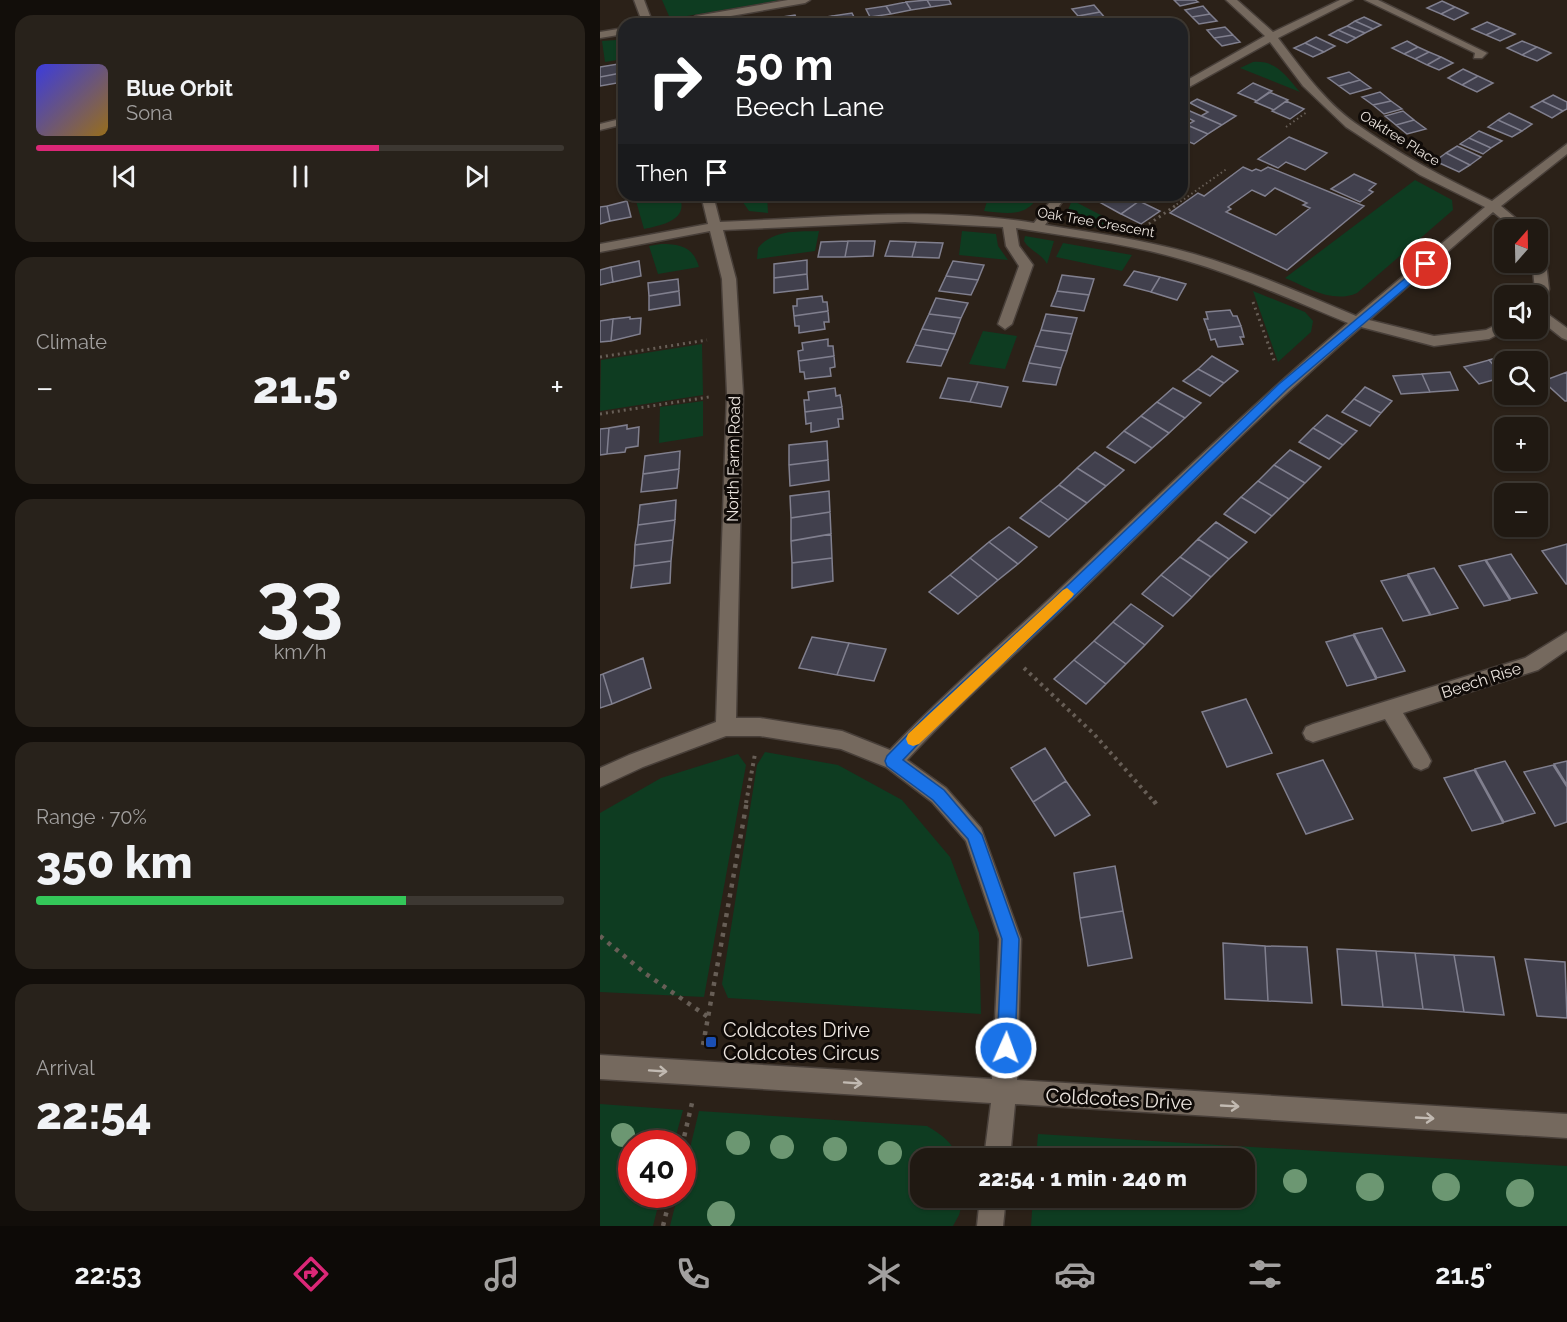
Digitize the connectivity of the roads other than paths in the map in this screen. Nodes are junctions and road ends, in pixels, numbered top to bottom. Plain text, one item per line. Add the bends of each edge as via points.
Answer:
1 (639, 0) edge
2 (805, 0) edge
3 (1231, 0) edge
4 (1348, 0) edge
5 (1370, 0) edge
6 (646, 18) edge
7 (702, 18) edge
8 (618, 32) edge
9 (600, 35) edge
10 (1272, 37) junction
11 (1478, 56) dead end
12 (1188, 85) edge
13 (618, 122) edge
14 (600, 127) edge
15 (1567, 148) edge
16 (709, 201) edge
17 (1057, 201) edge
18 (1493, 207) junction
19 (1509, 219) edge
20 (1010, 223) junction
21 (716, 226) junction
22 (1038, 226) junction
23 (600, 248) edge
24 (1548, 320) edge
25 (1359, 322) junction
26 (1005, 324) dead end
27 (1494, 331) edge
28 (1567, 335) edge
29 (1567, 640) edge
30 (1390, 709) junction
31 (726, 727) junction
32 (1313, 733) dead end
33 (892, 761) junction
34 (1421, 761) dead end
35 (600, 778) edge
36 (600, 1067) edge
37 (1004, 1092) junction
38 (1567, 1126) edge
39 (998, 1148) edge
40 (992, 1208) edge
41 (990, 1226) edge

1 - 6 street
2 - 7 street
3 - 10 street, Oaktree Place
4 - 10 street
5 - 11 street via 1482,53
8 - 9 street
10 - 12 street
10 - 18 street, Oaktree Place via 1307,84 1350,125 1425,172
13 - 14 street
15 - 18 street
16 - 21 street, North Farm Road
17 - 22 street
18 - 19 street, Oaktree Place
18 - 25 street
20 - 21 street, Oak Tree Crescent via 905,218
20 - 22 street, Oak Tree Crescent
20 - 26 street via 1009,237 1015,255 1026,265
21 - 23 street, Oak Tree Crescent
21 - 31 street, North Farm Road via 729,279 735,393
22 - 25 street, Oak Tree Crescent via 1189,257
24 - 28 street
25 - 27 street, Oak Tree Crescent via 1434,341
25 - 33 street via 1283,386
29 - 30 street, Beech Rise via 1531,664
30 - 32 street, Beech Rise
30 - 34 street
31 - 33 street via 842,741
31 - 35 street
33 - 37 street via 939,795 974,835 1010,939
36 -> 37 street, Coldcotes Drive
37 -> 38 street, Coldcotes Drive
37 - 39 street
40 - 41 street

